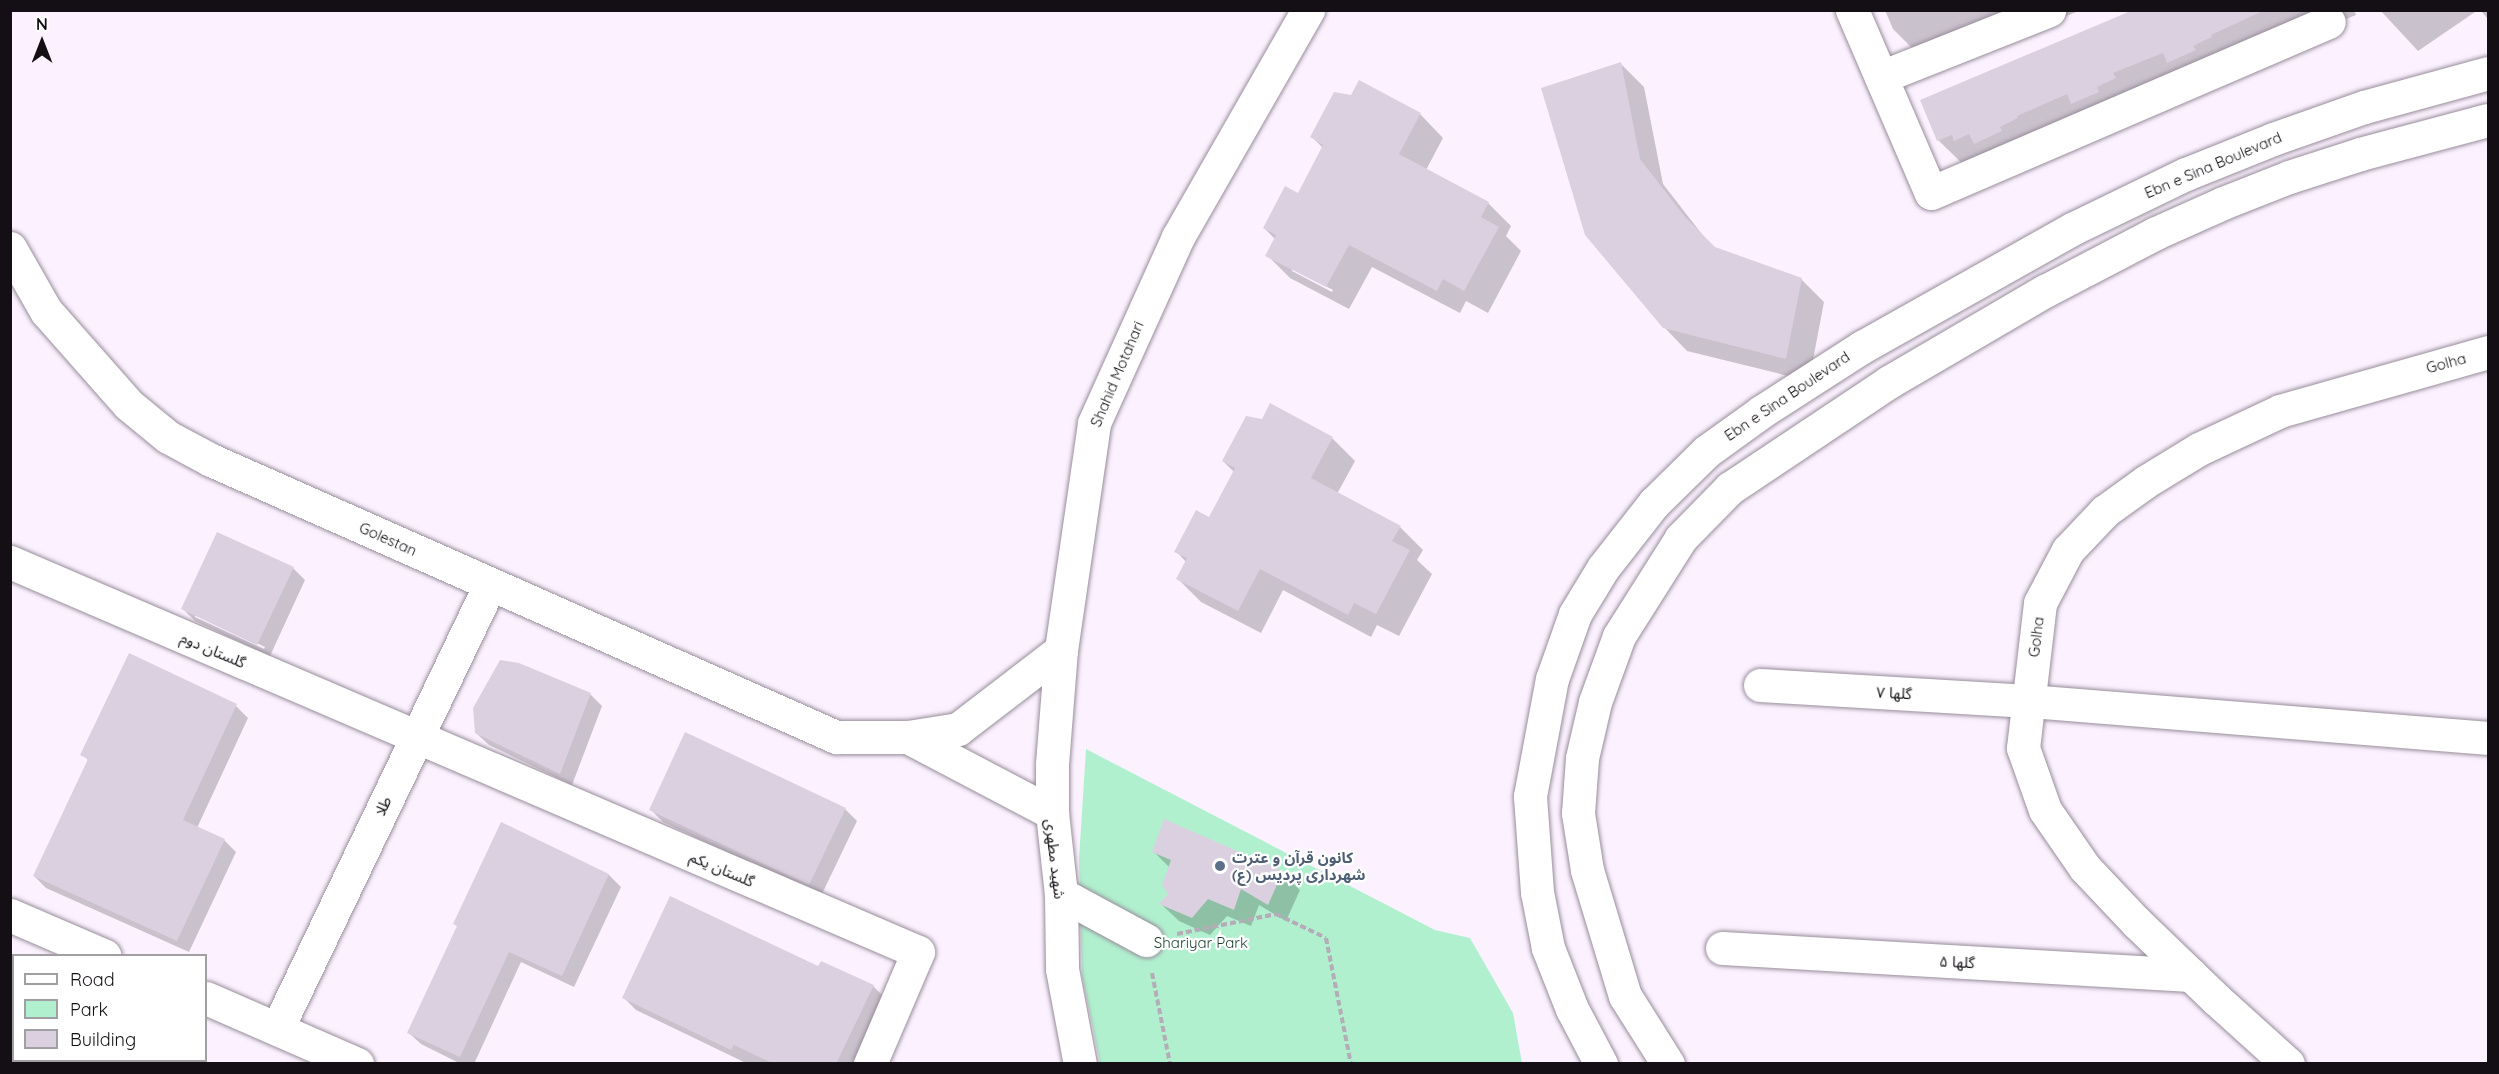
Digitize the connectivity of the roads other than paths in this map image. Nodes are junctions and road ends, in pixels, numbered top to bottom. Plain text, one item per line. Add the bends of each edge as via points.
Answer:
1 (1308, 10) edge
2 (1852, 10) edge
3 (2049, 10) edge
4 (2329, 22) dead end
5 (2488, 74) edge
6 (1881, 77) junction
7 (2488, 120) edge
8 (10, 248) edge
9 (2488, 352) edge
10 (10, 562) edge
11 (490, 584) junction
12 (1061, 650) junction
13 (1760, 685) dead end
14 (2029, 701) junction
15 (908, 737) junction
16 (416, 738) junction
17 (2488, 738) edge
18 (1052, 813) junction
19 (1061, 894) junction
20 (10, 915) edge
21 (1146, 940) road end
22 (1722, 948) dead end
23 (100, 954) edge
24 (2191, 975) junction
25 (207, 998) edge
26 (277, 1029) junction
27 (357, 1064) edge
28 (870, 1064) edge
29 (1080, 1064) edge
30 (1601, 1064) edge
31 (1668, 1064) edge
32 (2288, 1064) edge

1 - 12 street, Shahid Motahari via 1178,237 1094,423
2 - 6 street
3 - 6 street
4 - 6 street via 1930,193
5 - 30 street, Ebn e Sina Boulevard via 2364,107 2273,139 2186,174 2072,229 1862,347 1761,412 1707,450 1654,502 1603,568 1575,614 1552,679 1530,796 1538,892 1548,948 1572,1009
7 - 31 street via 2299,174 2156,233 1889,382 1730,488 1681,538 1619,636 1595,702 1582,758 1578,813 1587,870 1625,996
8 - 11 street, Golestan via 53,320 129,405 168,437 211,460
9 - 14 street, Golha via 2280,411 2199,449 2104,511 2068,550 2040,603
10 - 16 street, گلستان دوم
11 - 15 street, Golestan via 836,737
11 - 16 street, طلا
12 - 15 street via 958,729
12 - 18 street, Shahid Motahari
13 - 14 street, گلها ۷
14 - 17 street, گلها ۷
14 - 24 street, Golha via 2023,748 2045,810 2085,868
15 - 18 street, شهید مطهری
16 - 26 street, طلا
16 - 28 street, گلستان یکم via 918,952
18 - 19 street, شهید مطهری
19 - 21 street
19 - 29 street, شهید مطهری via 1062,969
20 - 23 street
22 - 24 street, گلها ۵
24 - 32 street, Golha
25 - 26 street
26 - 27 street

